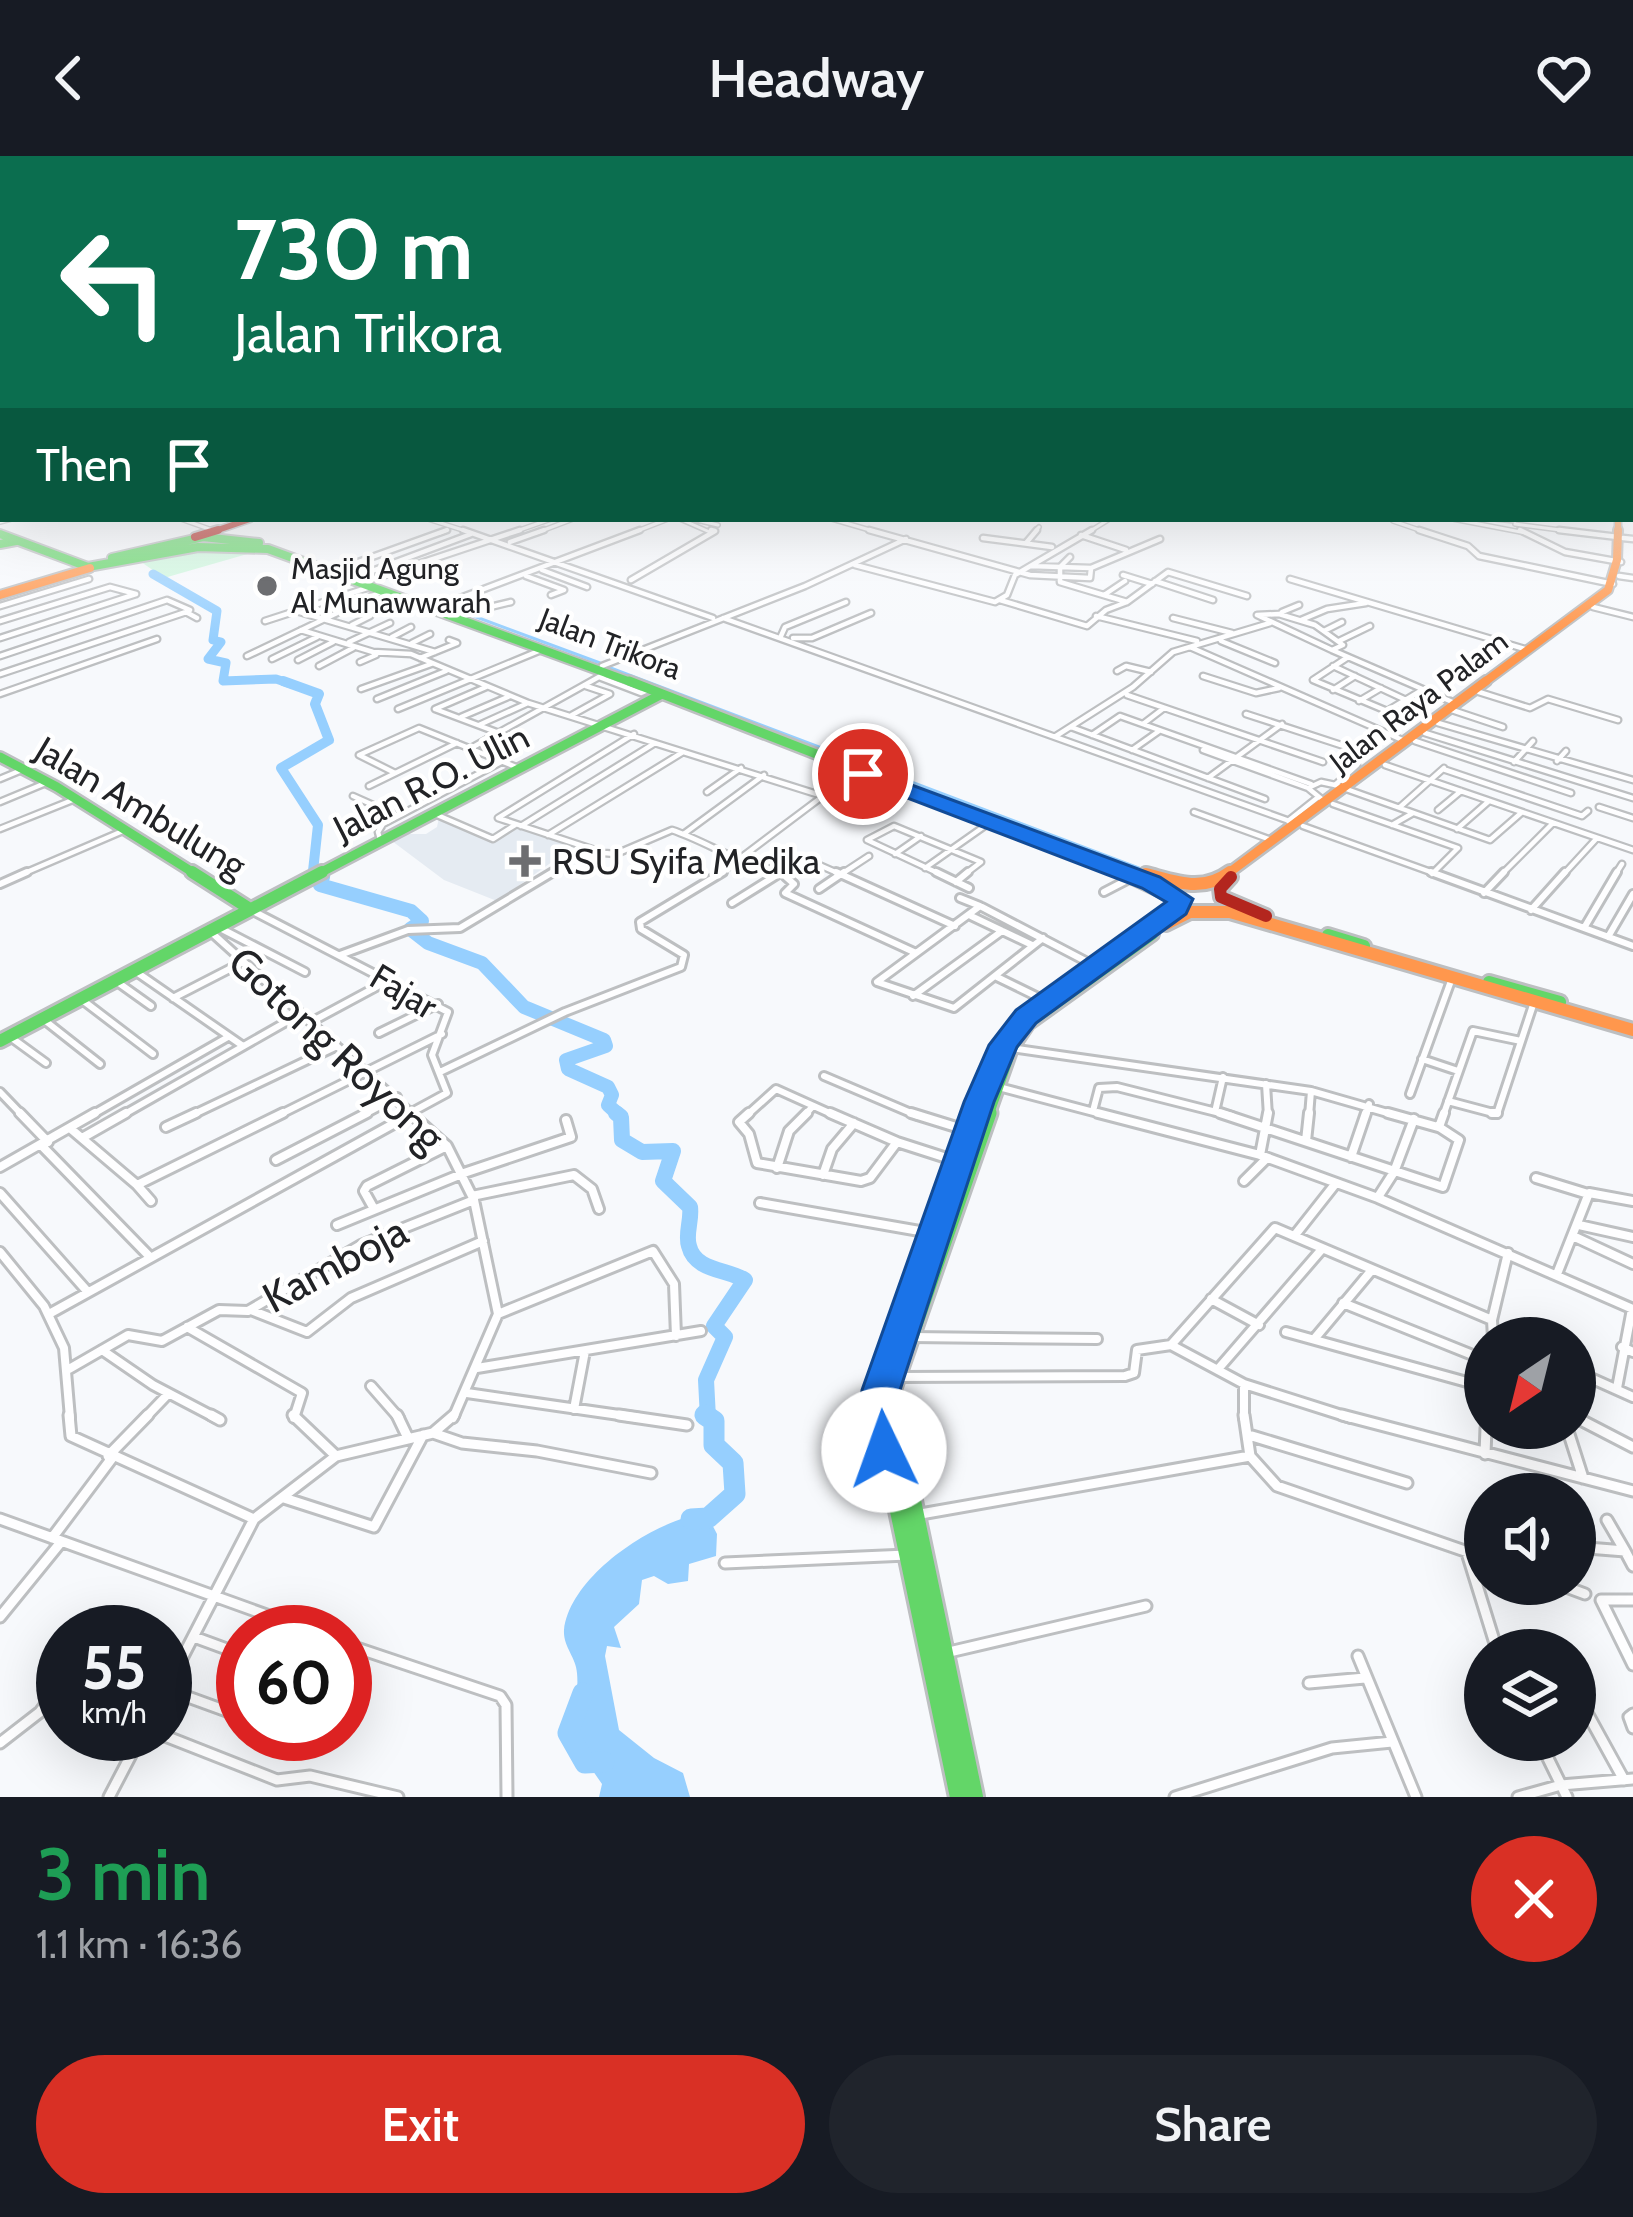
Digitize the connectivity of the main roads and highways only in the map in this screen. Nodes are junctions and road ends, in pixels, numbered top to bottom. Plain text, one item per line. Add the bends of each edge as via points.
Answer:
1 (242, 522) edge
2 (250, 522) edge
3 (0, 529) edge
4 (1622, 529) edge
5 (216, 532) junction
6 (16, 541) junction
7 (201, 543) junction
8 (0, 544) edge
9 (39, 548) junction
10 (306, 561) junction
11 (90, 573) junction
12 (1620, 573) edge
13 (369, 584) junction
14 (1, 597) edge
15 (428, 604) junction
16 (598, 669) junction
17 (654, 692) junction
18 (1463, 702) junction
19 (1416, 738) junction
20 (792, 743) junction
21 (0, 757) edge
22 (1343, 788) junction
23 (1296, 824) junction
24 (1196, 887) junction
25 (1221, 897) junction
26 (1180, 899) junction
27 (251, 910) junction
28 (1204, 910) junction
29 (220, 927) junction
30 (187, 943) junction
31 (1633, 1027) edge
32 (3, 1038) edge
33 (974, 1132) junction
34 (922, 1286) junction
35 (921, 1592) junction
36 (960, 1797) edge
37 (973, 1797) edge

1 - 5 main road
2 - 5 main road
3 - 6 main road, Jalan Trikora
3 - 9 main road, Jalan Trikora
4 - 12 main road
5 - 7 main road, Jalan Trikora
5 - 10 main road, Jalan Trikora
6 - 8 main road
6 - 9 main road, Jalan Trikora
7 - 9 main road, Jalan Trikora via 95,563
7 - 10 main road, Jalan Trikora
7 - 11 main road, Jalan Trikora
9 - 11 main road, Jalan Trikora
10 - 13 main road, Jalan Trikora
10 - 13 main road, Jalan Trikora
11 - 14 main road
12 - 18 main road, Jalan Raya Palam
12 - 18 main road, Jalan Raya Palam via 1615,589
13 - 15 main road, Jalan Trikora
15 - 16 main road, Jalan Trikora
15 - 16 main road, Jalan Trikora
16 - 17 main road, Jalan Trikora
16 - 20 main road, Jalan Trikora
17 - 20 main road, Jalan Trikora
17 - 27 main road, Jalan R.O. Ulin
18 - 19 main road, Jalan Raya Palam
18 - 19 main road, Jalan Raya Palam
19 - 22 main road, Jalan Raya Palam
19 - 22 main road, Jalan Raya Palam
20 - 24 main road, Jalan Trikora
20 - 26 main road, Jalan Trikora
21 - 27 main road, Jalan Ambulung
22 - 23 main road, Jalan Raya Palam
23 - 24 main road, Jalan Raya Palam via 1216,883
23 - 25 main road, Jalan Raya Palam via 1227,880
24 - 25 main road, Jalan Trikora
24 - 26 main road, Jalan Raya Palam
25 - 28 main road, Jalan Raya Palam via 1220,907
25 - 31 main road
26 - 28 main road, Jalan Trikora
26 - 33 main road, Jalan Raya Palam via 1177,909 1018,1024
27 - 29 main road, Jalan R.O. Ulin
28 - 31 main road
28 - 33 main road, Jalan Raya Palam via 1175,918 1028,1023
29 - 30 main road, Jalan R.O. Ulin
29 - 30 main road, Jalan R.O. Ulin
30 - 32 main road, Jalan R.O. Ulin
30 - 32 main road, Jalan R.O. Ulin
33 - 34 main road
33 - 34 main road
34 - 35 main road via 892,1391
34 - 35 main road via 881,1390 879,1426
35 - 36 main road
35 - 37 main road

